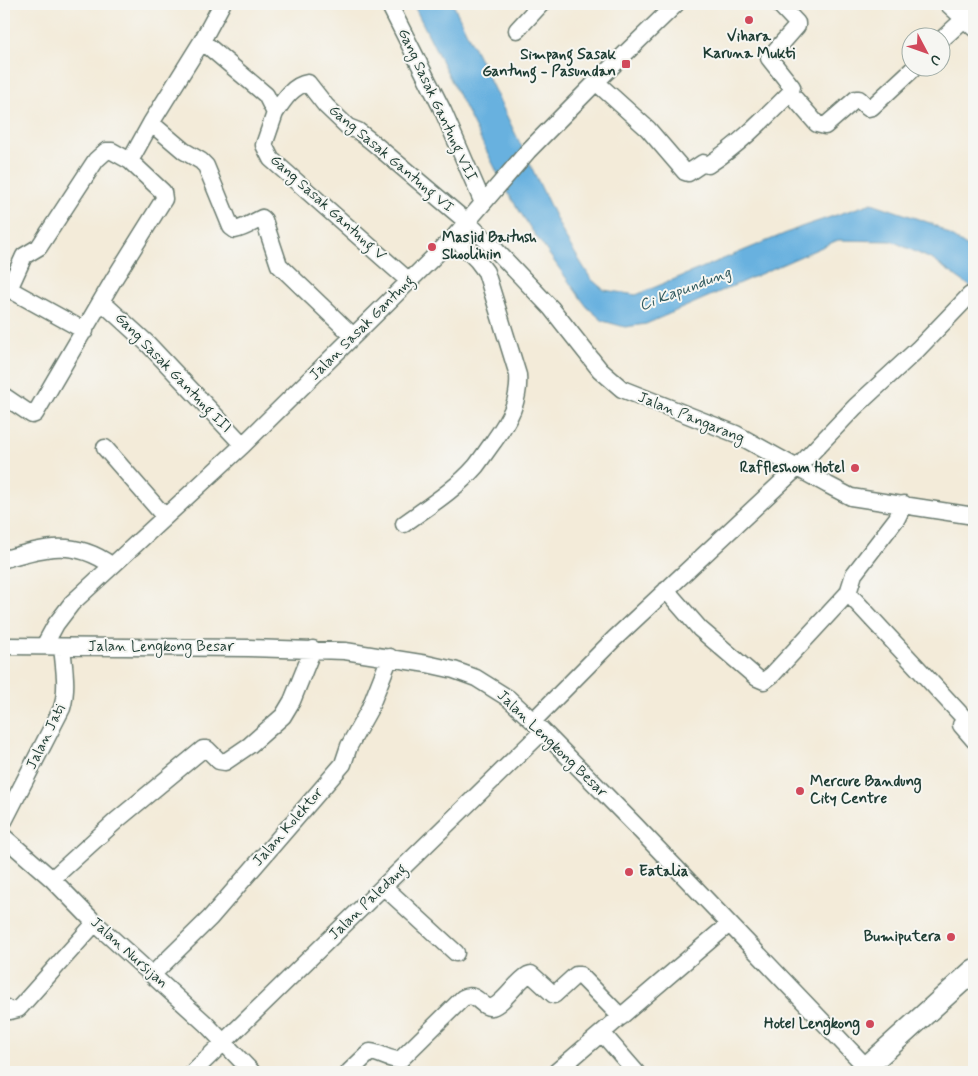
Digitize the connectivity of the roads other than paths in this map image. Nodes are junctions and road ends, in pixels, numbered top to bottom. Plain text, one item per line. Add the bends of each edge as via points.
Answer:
1 (222, 4) edge
2 (541, 4) edge
3 (676, 4) edge
4 (779, 4) edge
5 (948, 4) edge
6 (391, 8) dead end
7 (971, 19) edge
8 (517, 30) dead end
9 (950, 34) edge
10 (202, 41) junction
11 (903, 78) edge
12 (596, 82) junction
13 (790, 93) junction
14 (275, 113) junction
15 (151, 123) junction
16 (130, 161) junction
17 (488, 197) junction
18 (467, 222) junction
19 (454, 237) junction
20 (409, 281) junction
21 (7, 287) edge
22 (970, 294) dead end
23 (102, 302) junction
24 (85, 331) junction
25 (353, 336) junction
26 (4, 396) edge
27 (243, 446) junction
28 (105, 448) dead end
29 (797, 468) junction
30 (904, 504) junction
31 (972, 511) edge
32 (165, 517) junction
33 (404, 524) dead end
34 (5, 559) dead end
35 (111, 565) junction
36 (666, 590) junction
37 (848, 592) junction
38 (4, 646) edge
39 (44, 646) junction
40 (62, 647) junction
41 (313, 649) junction
42 (390, 657) junction
43 (970, 717) edge
44 (537, 726) junction
45 (974, 740) edge
46 (4, 821) edge
47 (4, 837) edge
48 (52, 879) junction
49 (384, 887) junction
50 (95, 923) junction
51 (729, 924) junction
52 (456, 953) dead end
53 (974, 970) edge
54 (153, 974) junction
55 (4, 1007) edge
56 (621, 1017) junction
57 (602, 1033) junction
58 (223, 1042) junction
59 (866, 1071) edge
60 (193, 1072) edge
61 (252, 1072) edge
62 (349, 1072) edge
63 (556, 1072) edge
64 (636, 1072) edge

1 - 10 street
2 - 8 street
3 - 12 street, Jalan Sasak Gantung
4 - 13 street via 797,26 769,58 792,87
5 - 7 street
6 - 17 street, Gang Sasak Gantung VII
7 - 9 street
10 - 14 street via 266,94
10 - 15 street
11 - 13 street via 872,107 868,108 856,99 825,126 817,124
12 - 13 street via 648,129 688,174 703,163 708,165 719,158
12 - 17 street, Jalan Sasak Gantung
14 - 18 street, Gang Sasak Gantung VI via 291,92 308,83 348,127 371,141
14 - 20 street, Gang Sasak Gantung V via 264,145 271,159
15 - 16 street
15 - 25 street via 206,166 231,227 240,229 262,218 264,220 279,265
16 - 21 street via 106,151 96,160 39,247 24,256
16 - 23 street via 163,192 164,199
17 - 18 street, Jalan Sasak Gantung
18 - 19 street, Jalan Sasak Gantung
18 - 29 street, Jalan Pangarang via 524,278 600,370 622,389 736,434
19 - 20 street, Jalan Sasak Gantung
19 - 33 street via 486,272 518,374 519,390 506,423 475,466 444,496
20 - 25 street, Jalan Sasak Gantung
21 - 24 street
22 - 29 street, Jalan Paledang
23 - 24 street
23 - 27 street, Gang Sasak Gantung III via 148,344
24 - 26 street via 34,415
25 - 27 street, Jalan Sasak Gantung
27 - 32 street, Jalan Sasak Gantung
28 - 32 street
29 - 30 street, Jalan Pangarang via 851,497
29 - 36 street, Jalan Paledang
30 - 31 street, Jalan Pangarang
30 - 37 street via 854,574
32 - 35 street, Jalan Sasak Gantung
34 - 35 street via 55,547 83,550
35 - 39 street, Jalan Sasak Gantung via 72,602
36 - 37 street via 700,629 764,682
36 - 44 street, Jalan Paledang via 614,638
37 - 43 street
38 - 39 street, Jalan Lengkong Besar
39 - 40 street, Jalan Lengkong Besar
40 - 41 street, Jalan Lengkong Besar
40 - 46 street, Jalan Jati via 65,699
41 - 42 street, Jalan Lengkong Besar
41 - 48 street via 288,710 262,735 225,762 203,749
42 - 44 street, Jalan Lengkong Besar via 454,670 476,678 508,698
42 - 54 street, Jalan Kolektor via 343,764 210,918
43 - 45 street via 961,725
44 - 49 street, Jalan Paledang
44 - 51 street, Jalan Lengkong Besar
47 - 48 street, Jalan Nursijan
48 - 50 street, Jalan Nursijan
49 - 52 street
49 - 58 street, Jalan Paledang
50 - 54 street, Jalan Nursijan
50 - 55 street via 18,1009 10,1011
51 - 56 street
51 - 59 street, Jalan Lengkong Besar
53 - 59 main road
54 - 58 street, Jalan Nursijan
56 - 57 street
56 - 62 street via 580,975 554,995 528,974 493,1006 487,1007 474,997 463,998 400,1060 390,1060 370,1052
57 - 63 street
57 - 64 street
58 - 60 street, Jalan Paledang
58 - 61 street, Jalan Nursijan

